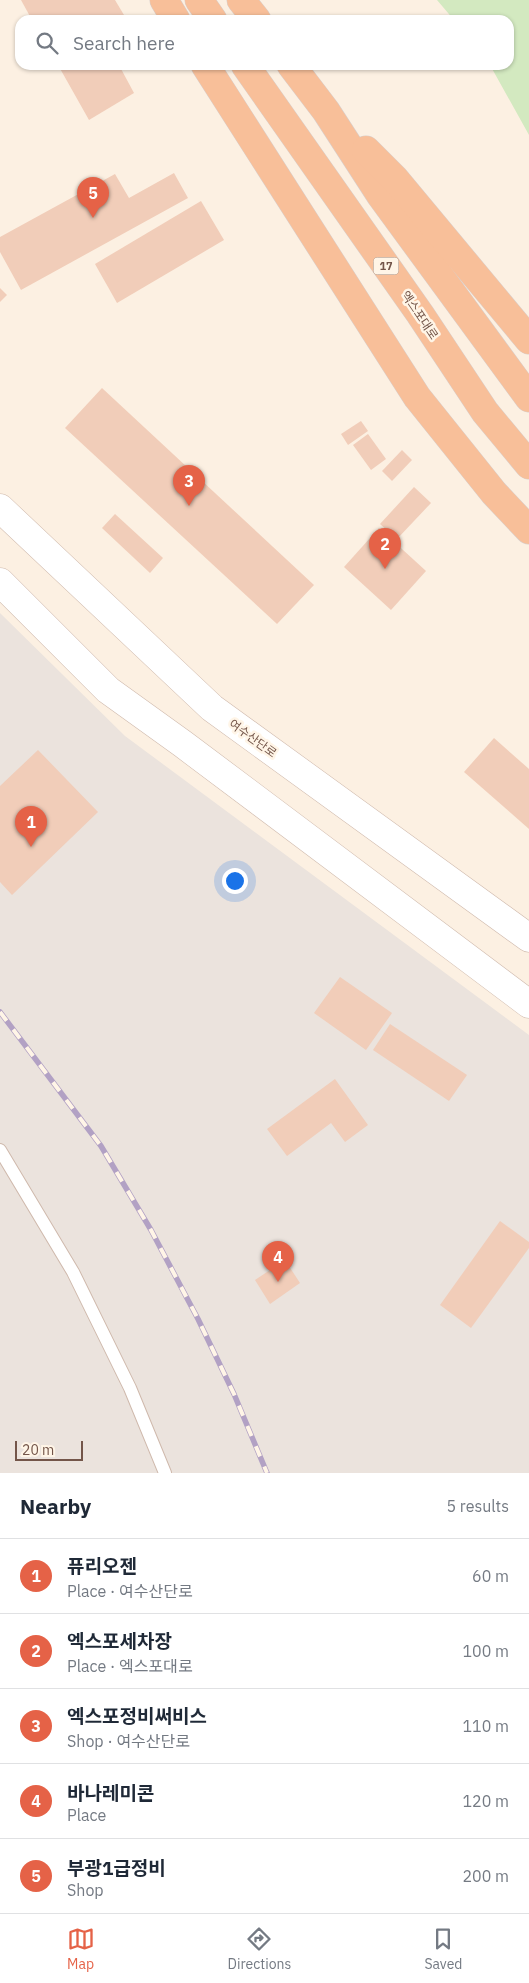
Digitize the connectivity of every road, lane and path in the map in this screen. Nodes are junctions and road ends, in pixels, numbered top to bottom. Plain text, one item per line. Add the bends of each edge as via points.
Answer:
1 (164, 0) edge
2 (199, 0) edge
3 (241, 0) edge
4 (173, 15) edge
5 (210, 15) edge
6 (253, 15) edge
7 (208, 70) edge
8 (249, 70) edge
9 (295, 70) edge
10 (326, 111) junction
11 (529, 340) edge
12 (529, 398) edge
13 (529, 464) edge
14 (0, 508) edge
15 (529, 530) edge
16 (0, 582) edge
17 (529, 938) edge
18 (529, 1004) edge
19 (0, 1150) edge
20 (165, 1473) edge

1 - 4 highway
2 - 5 highway
3 - 6 highway
7 - 15 highway via 417,397 494,493
8 - 13 highway, 엑스포대로 / 17 via 485,412
9 - 10 highway
10 - 11 highway via 395,180
10 - 12 highway via 382,196
14 - 17 street, 여수산단로 via 212,708
16 - 18 street via 108,690
19 - 20 lane via 73,1272 130,1388

